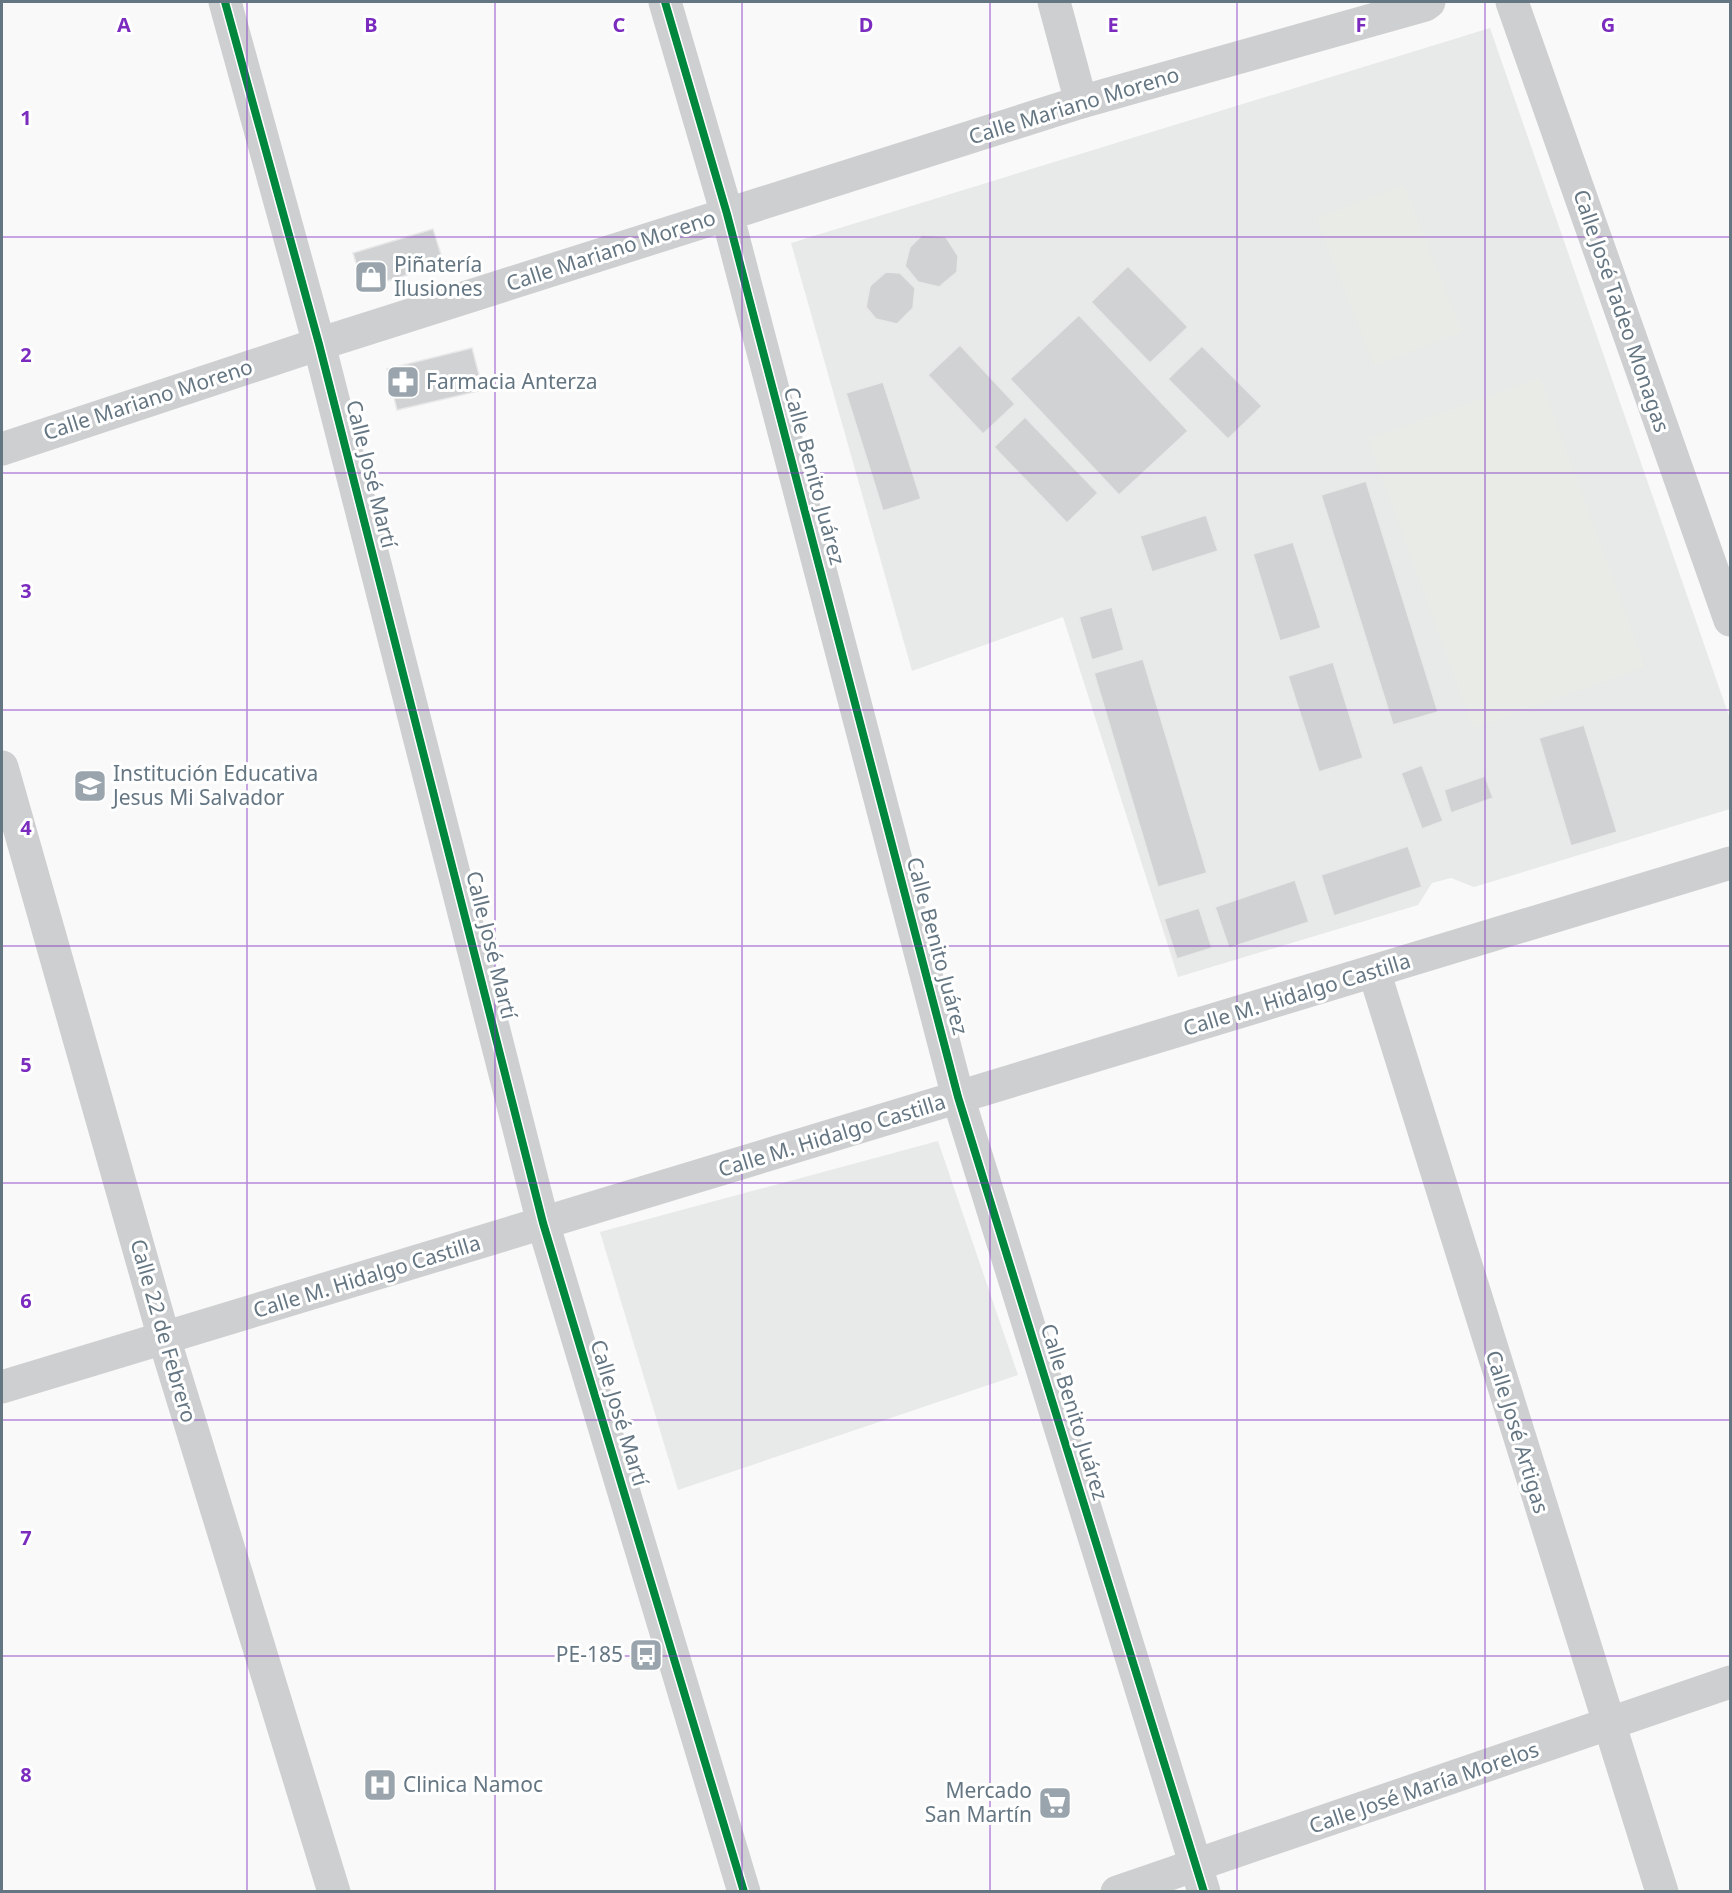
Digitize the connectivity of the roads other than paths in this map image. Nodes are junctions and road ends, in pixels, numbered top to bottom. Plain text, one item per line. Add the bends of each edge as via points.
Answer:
1 (225, 2) edge
2 (666, 2) edge
3 (1054, 2) edge
4 (1429, 2) edge
5 (1512, 2) edge
6 (1082, 102) junction
7 (728, 214) junction
8 (320, 344) junction
9 (2, 449) edge
10 (1731, 621) edge
11 (2, 767) edge
12 (1731, 863) edge
13 (1374, 971) junction
14 (958, 1097) junction
15 (543, 1223) junction
16 (164, 1338) junction
17 (2, 1387) edge
18 (1731, 1682) edge
19 (1608, 1725) junction
20 (1200, 1879) edge
21 (334, 1892) edge
22 (744, 1892) edge
23 (1117, 1892) edge
24 (1662, 1892) edge

1 - 8 street, Calle José Martí
2 - 7 street, Calle Benito Juárez
3 - 6 street
4 - 6 street, Calle Mariano Moreno
5 - 10 street, Calle José Tadeo Monagas
6 - 7 street, Calle Mariano Moreno
7 - 8 street, Calle Mariano Moreno
7 - 14 street, Calle Benito Juárez
8 - 9 street, Calle Mariano Moreno
8 - 15 street, Calle José Martí
11 - 16 street, Calle 22 de Febrero
12 - 13 street, Calle M. Hidalgo Castilla
13 - 14 street, Calle M. Hidalgo Castilla
13 - 19 street, Calle José Artigas
14 - 15 street, Calle M. Hidalgo Castilla
14 - 20 street, Calle Benito Juárez
15 - 16 street, Calle M. Hidalgo Castilla
15 - 22 street, Calle José Martí
16 - 17 street, Calle M. Hidalgo Castilla
16 - 21 street, Calle 22 de Febrero
18 - 19 street, Calle José María Morelos
19 - 20 street, Calle José María Morelos
19 - 24 street, Calle José Artigas
20 - 23 street, Calle José María Morelos

